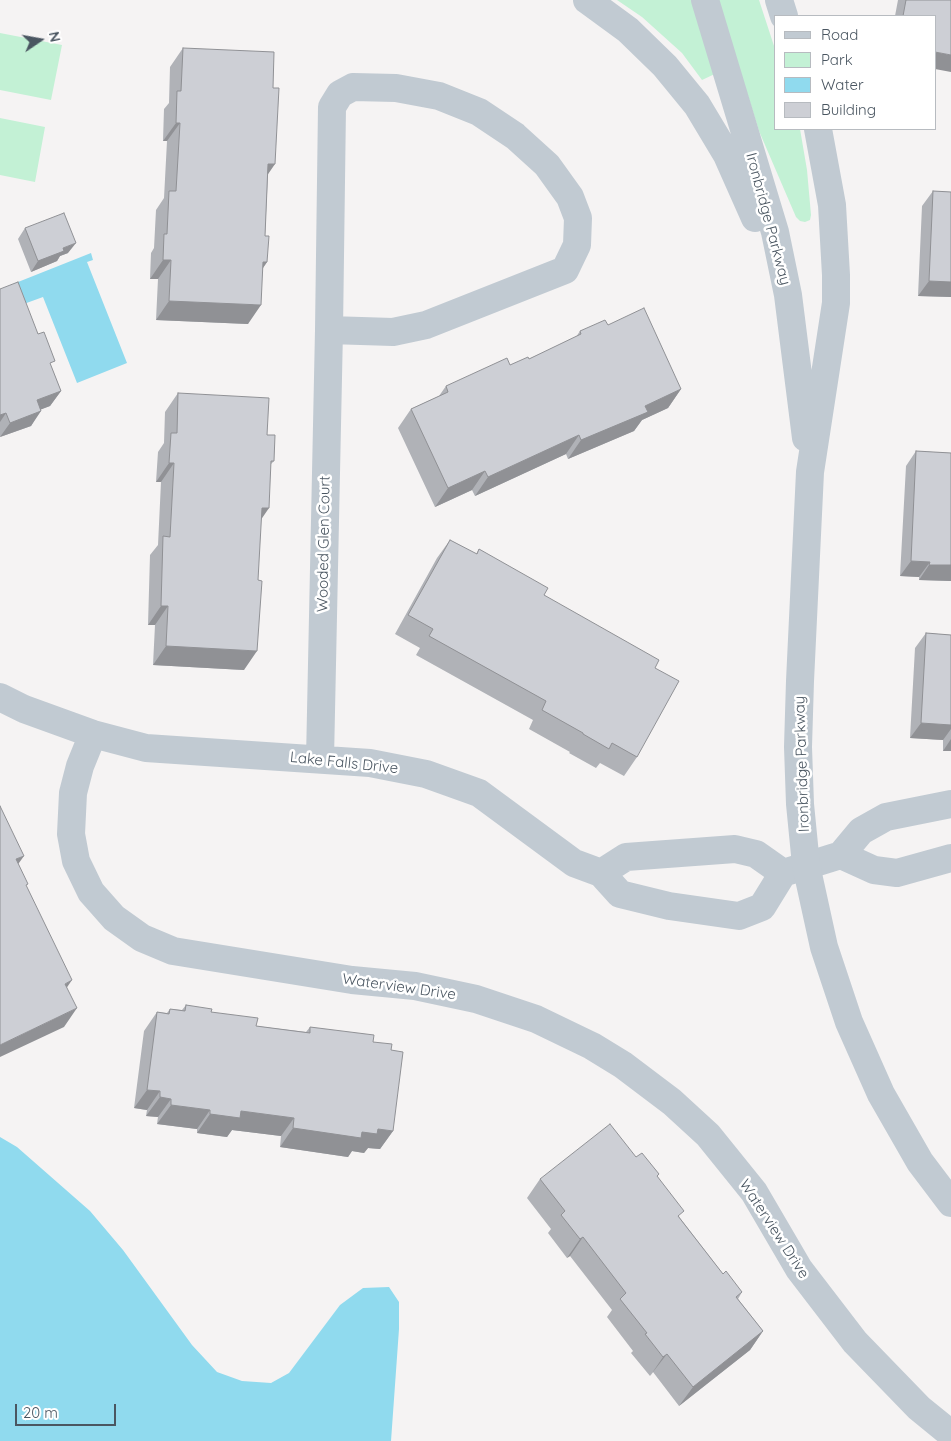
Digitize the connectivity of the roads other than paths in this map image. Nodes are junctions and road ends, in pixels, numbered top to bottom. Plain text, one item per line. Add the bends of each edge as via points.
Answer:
1 (587, 0) edge
2 (705, 0) edge
3 (779, 0) edge
4 (784, 15) edge
5 (818, 130) edge
6 (788, 295) junction
7 (329, 330) junction
8 (810, 472) junction
9 (0, 697) edge
10 (93, 734) junction
11 (320, 759) junction
12 (951, 804) edge
13 (841, 855) junction
14 (951, 858) edge
15 (795, 869) junction
16 (601, 873) junction
17 (951, 1203) edge
18 (951, 1434) edge

1 - 6 street via 628,30 666,66 697,104 727,154
2 - 6 street, Ironbridge Parkway via 775,232
3 - 4 street
5 - 8 street, Ironbridge Parkway via 832,205 836,303
6 - 8 street, Ironbridge Parkway
7 - 7 street, Wooded Glen Court via 332,107 340,94 353,87 396,88 439,96 479,112 515,136 547,165 570,197 578,218 576,245 565,270 426,326 392,332
7 - 11 street, Wooded Glen Court
8 - 15 street, Ironbridge Parkway via 798,747 800,804
9 - 10 street, Lake Falls Drive
10 - 11 street, Lake Falls Drive via 146,748
10 - 18 street, Waterview Drive via 73,793 71,834 76,861 91,892 114,918 142,938 173,952 352,980 415,986 476,999 536,1019 623,1065 672,1102 708,1135 754,1192 799,1269 854,1342 919,1408
11 - 16 street, Lake Falls Drive via 370,763 426,774 478,793 574,863
12 - 13 street via 886,817 861,831
13 - 14 street via 874,870 897,873
13 - 15 street
15 - 16 street via 756,854 735,850 626,857
15 - 16 street via 762,908 739,916 669,906 620,894
15 - 17 street, Ironbridge Parkway via 849,1022 881,1094 920,1162

